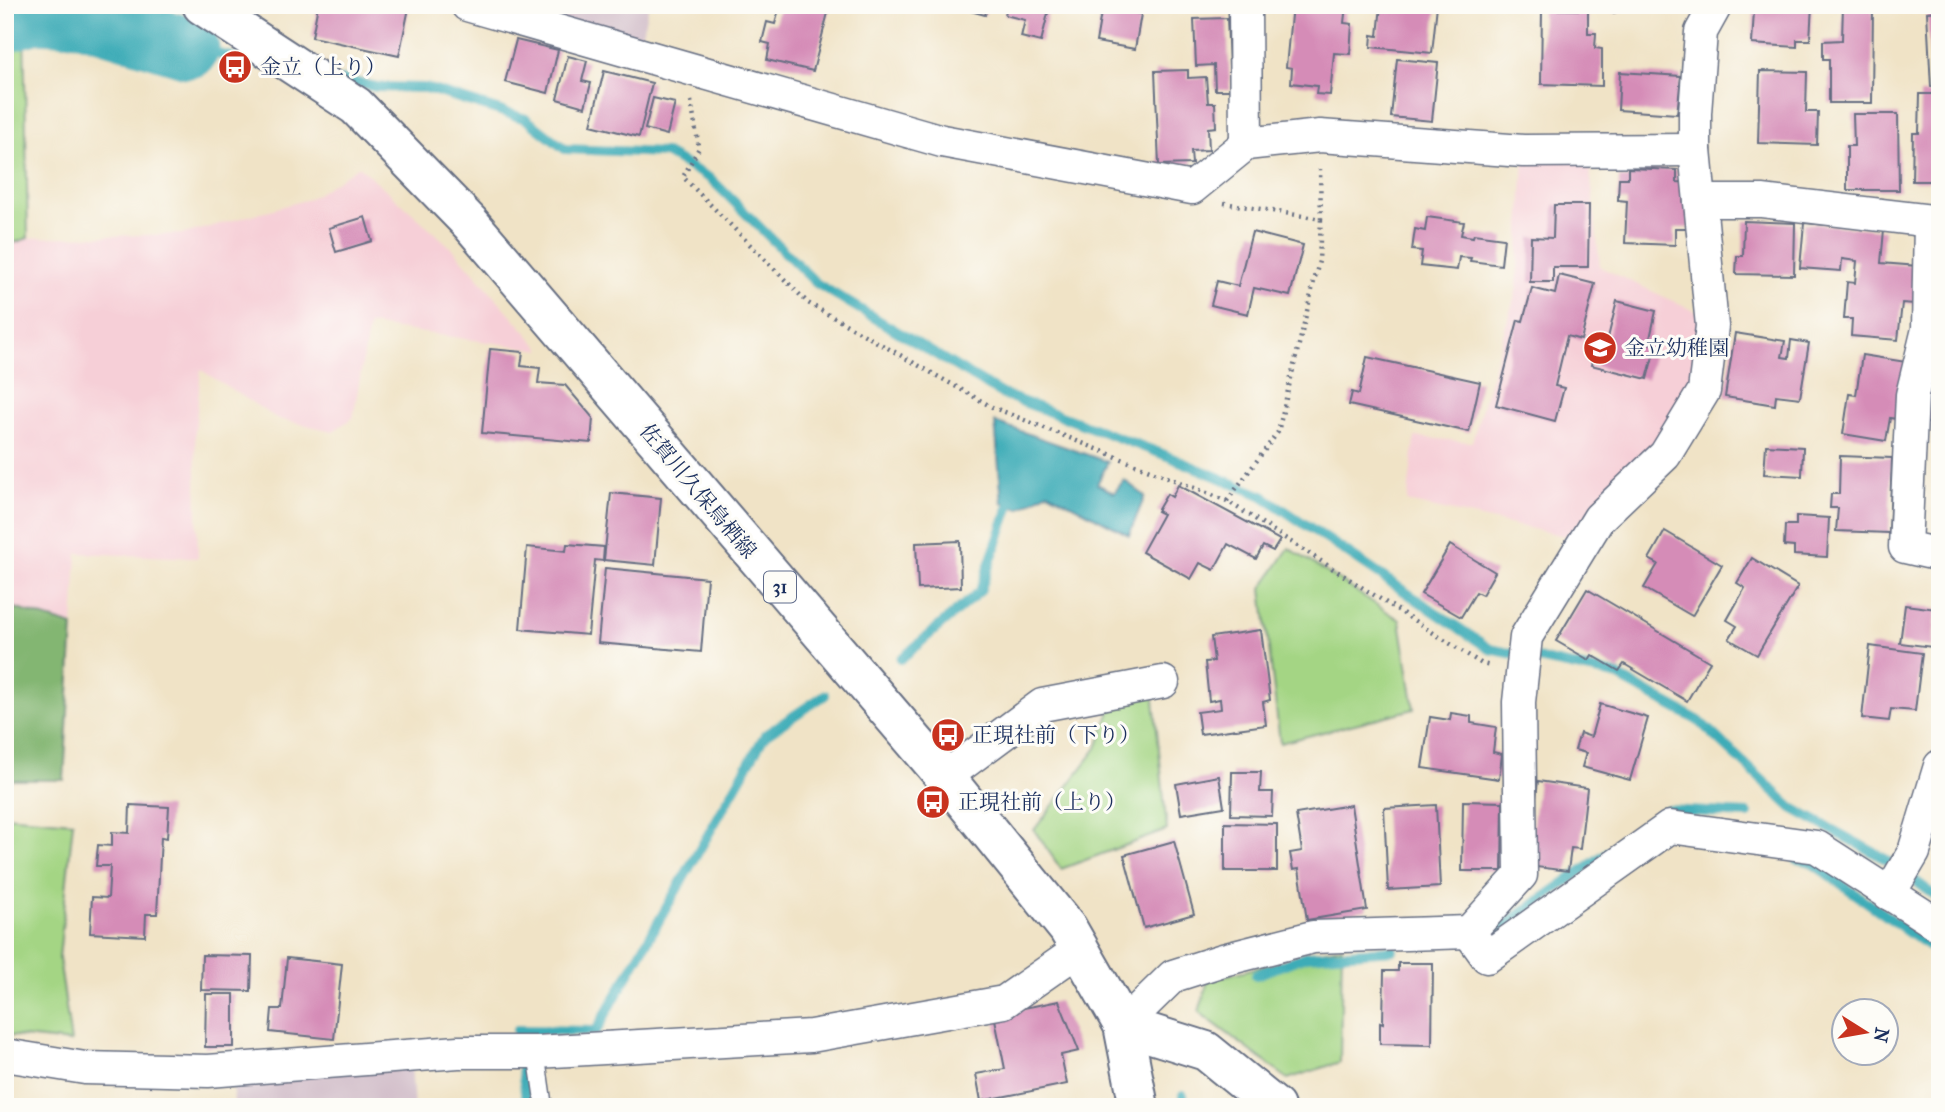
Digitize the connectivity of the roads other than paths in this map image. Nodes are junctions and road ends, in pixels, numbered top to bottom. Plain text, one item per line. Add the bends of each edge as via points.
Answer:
1 (202, 5) edge
2 (467, 5) edge
3 (1245, 5) edge
4 (1715, 6) edge
5 (1246, 144) junction
6 (1695, 150) junction
7 (1700, 201) junction
8 (1935, 222) edge
9 (1940, 555) edge
10 (1163, 682) dead end
11 (1940, 766) edge
12 (945, 777) junction
13 (1889, 894) junction
14 (1940, 926) edge
15 (1469, 932) junction
16 (1080, 949) junction
17 (1123, 1025) junction
18 (536, 1052) junction
19 (5, 1055) edge
20 (544, 1107) edge
21 (1139, 1107) edge
22 (1275, 1107) edge

1 - 12 main road, 佐賀川久保鳥栖線 / 31 via 356,106 470,222
2 - 5 street via 942,141 1192,188
3 - 5 street
4 - 6 street via 1701,32
5 - 6 street via 1320,136 1523,151
6 - 7 street
7 - 8 street via 1762,201
7 - 15 street via 1712,326 1704,391 1665,455 1599,518 1526,637 1520,702 1521,875
8 - 9 street via 1928,330 1912,395 1905,547
10 - 12 street via 1042,705
11 - 13 street via 1914,852
12 - 16 main road, 佐賀川久保鳥栖線 / 31
13 - 14 street
13 - 15 street via 1817,847 1670,827 1487,957
15 - 17 street via 1313,937 1223,960 1173,976
16 - 17 main road, 佐賀川久保鳥栖線 / 31
16 - 18 street via 1004,1002 811,1036
17 - 21 main road, 佐賀川久保鳥栖線 / 31
17 - 22 main road via 1206,1051
18 - 19 street via 458,1052 208,1071 85,1068
18 - 20 lane

